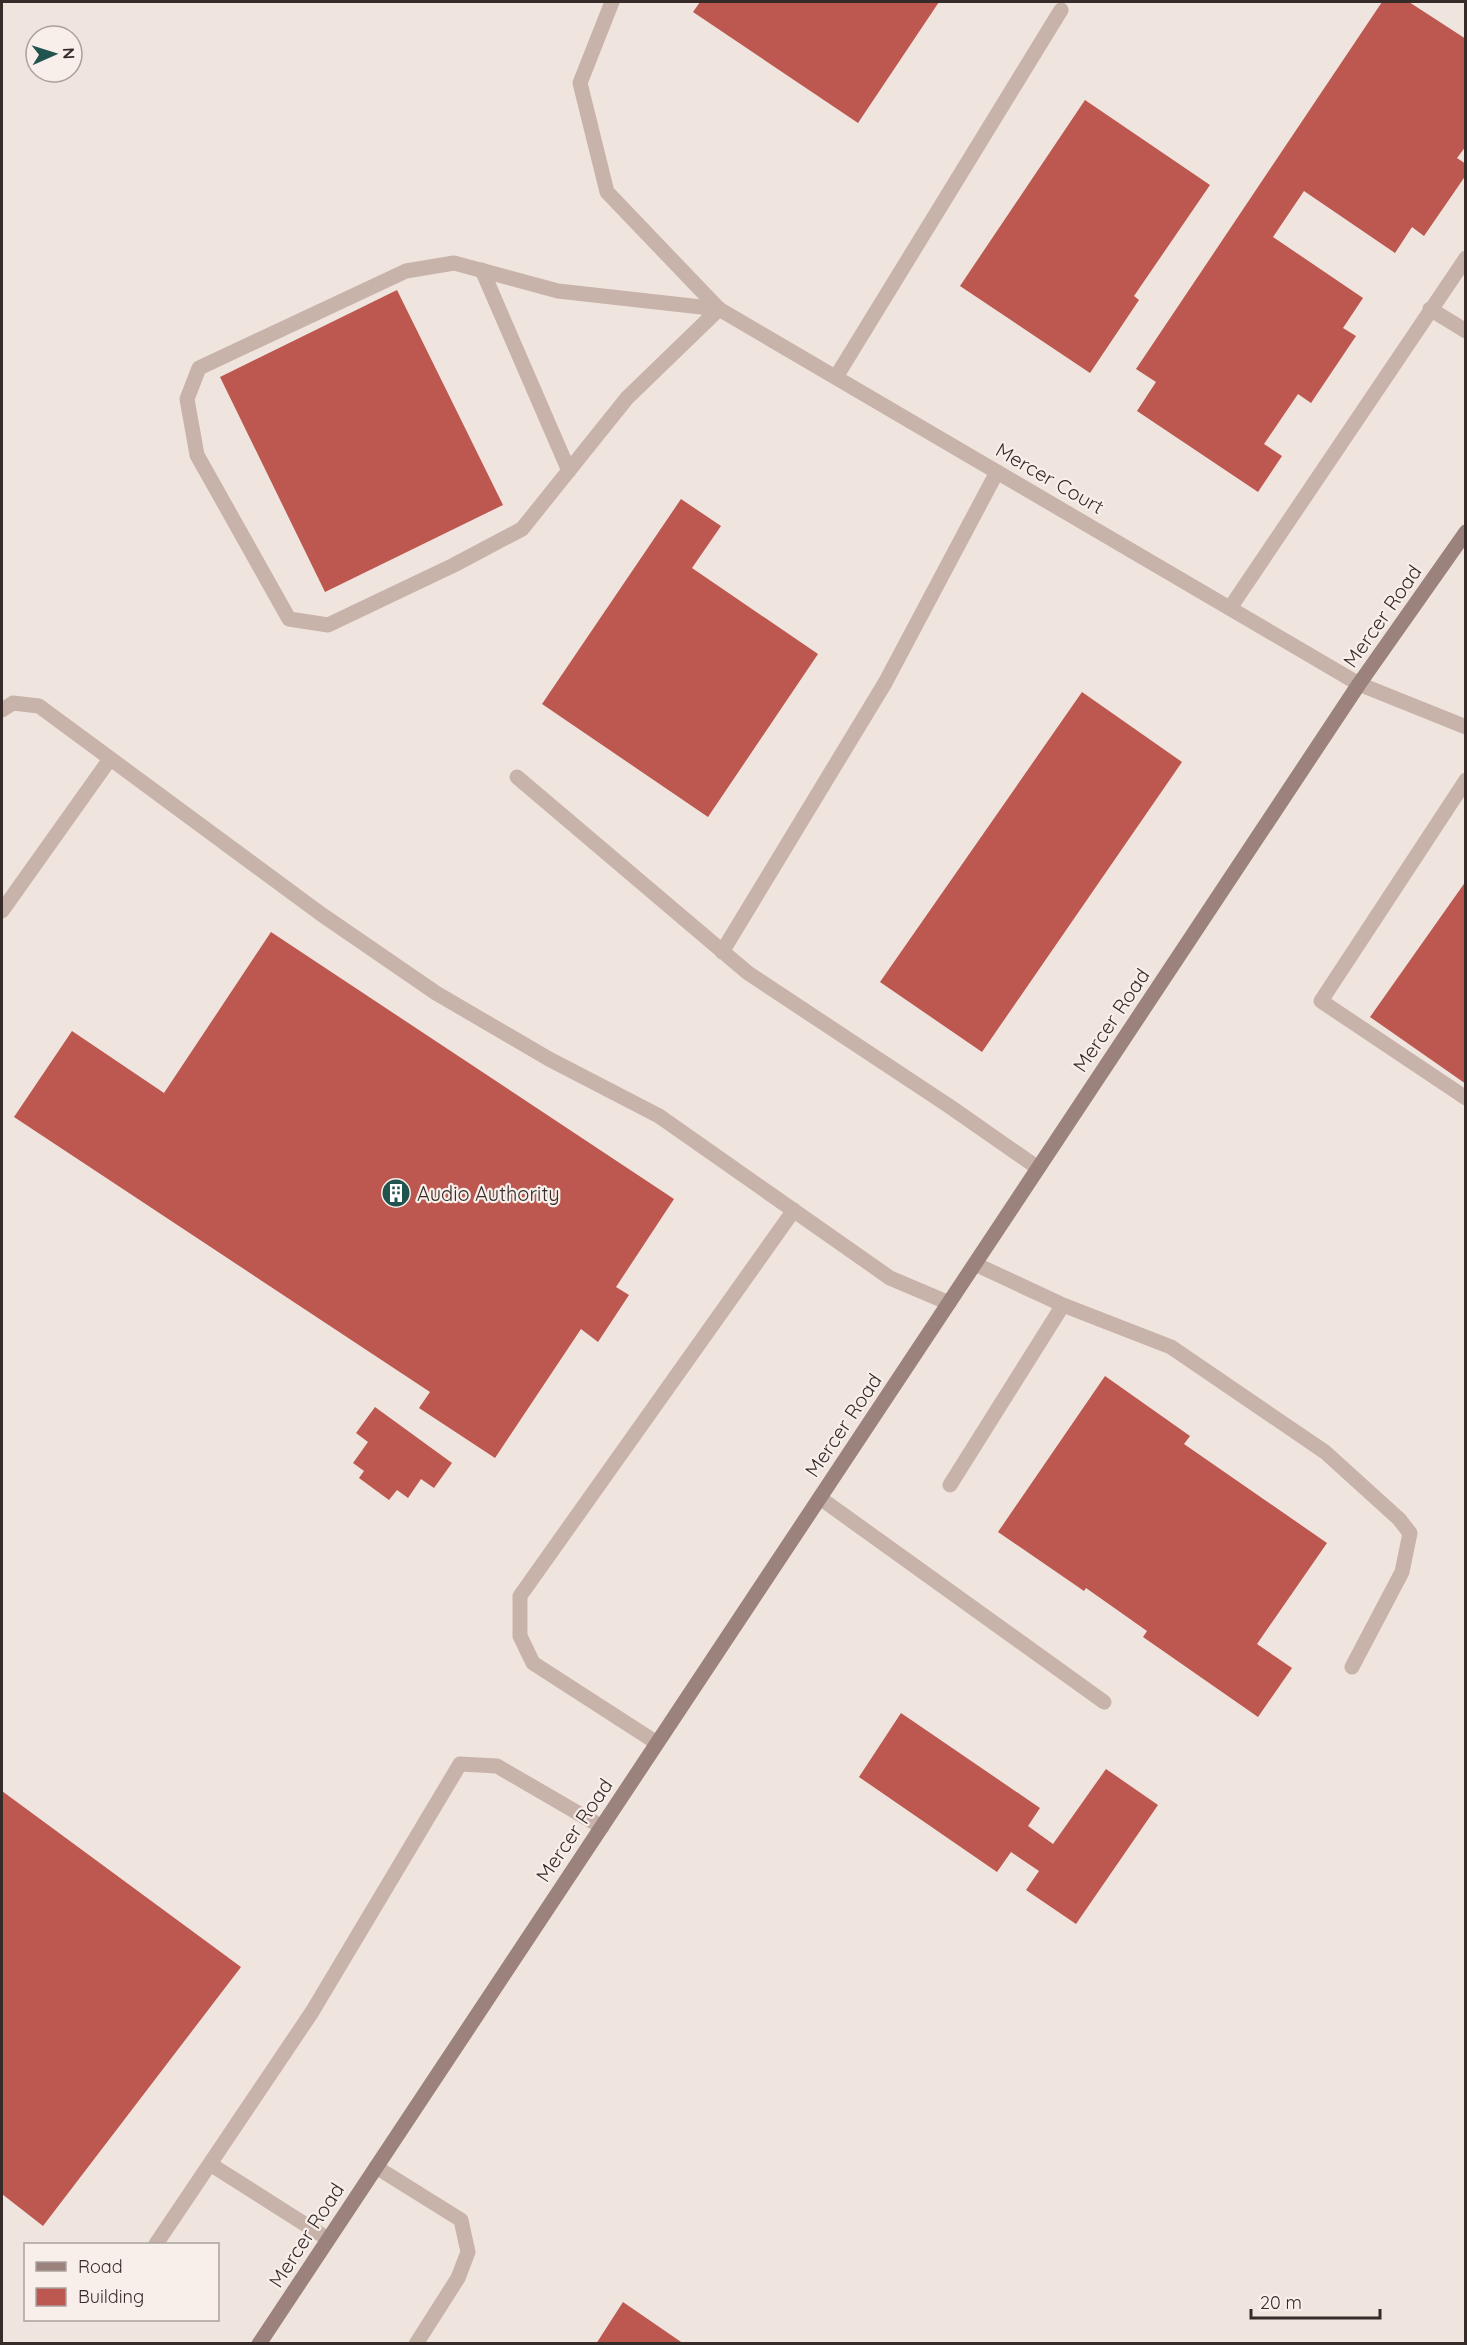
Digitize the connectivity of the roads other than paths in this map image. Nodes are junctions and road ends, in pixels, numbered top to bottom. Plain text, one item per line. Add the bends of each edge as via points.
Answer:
1 (612, 2) edge
2 (1061, 10) dead end
3 (1466, 258) edge
4 (482, 270) junction
5 (719, 309) junction
6 (1430, 309) junction
7 (1466, 331) edge
8 (836, 377) junction
9 (569, 471) junction
10 (997, 472) junction
11 (1466, 532) edge
12 (1230, 608) junction
13 (1359, 684) junction
14 (2, 710) edge
15 (1466, 727) edge
16 (110, 759) junction
17 (517, 777) dead end
18 (1466, 780) edge
19 (2, 911) edge
20 (722, 952) junction
21 (1466, 1098) edge
22 (1038, 1168) junction
23 (794, 1210) junction
24 (975, 1264) junction
25 (949, 1303) junction
26 (1063, 1305) junction
27 (950, 1485) dead end
28 (819, 1498) junction
29 (1352, 1666) dead end
30 (1104, 1702) dead end
31 (657, 1743) junction
32 (602, 1827) junction
33 (210, 2164) junction
34 (376, 2167) junction
35 (328, 2239) junction
36 (157, 2243) edge
37 (259, 2343) edge
38 (416, 2343) edge

1 - 5 street via 580,83 607,192
2 - 8 street
3 - 6 street
4 - 5 street via 558,291
4 - 9 street
4 - 9 street via 454,263 406,271 199,368 187,399 197,455 289,619 328,625 522,529
5 - 8 street, Mercer Court
5 - 9 street via 627,398
6 - 7 street
6 - 12 street
8 - 10 street, Mercer Court
10 - 12 street, Mercer Court
10 - 20 street via 885,683
11 - 13 street, Mercer Road
12 - 13 street, Mercer Court
13 - 15 street, Mercer Court
13 - 22 street, Mercer Road
14 - 16 street via 13,703 39,706
16 - 19 street
16 - 23 street via 436,993 658,1116
17 - 20 street
18 - 21 street via 1321,1001
20 - 22 street
22 - 24 street, Mercer Road
23 - 25 street via 890,1278
23 - 31 street via 520,1596 520,1636 533,1663
24 - 25 street, Mercer Road
24 - 26 street
25 - 28 street, Mercer Road
26 - 27 street
26 - 29 street via 1171,1347 1325,1452 1399,1519 1410,1533 1402,1572
28 - 30 street
28 - 31 street, Mercer Road
31 - 32 street, Mercer Road
32 - 33 street via 497,1766 460,1764 312,2012
32 - 34 street, Mercer Road
33 - 35 street
33 - 36 street
34 - 35 street, Mercer Road
34 - 38 street via 461,2220 468,2252 458,2278
35 - 37 street, Mercer Road

